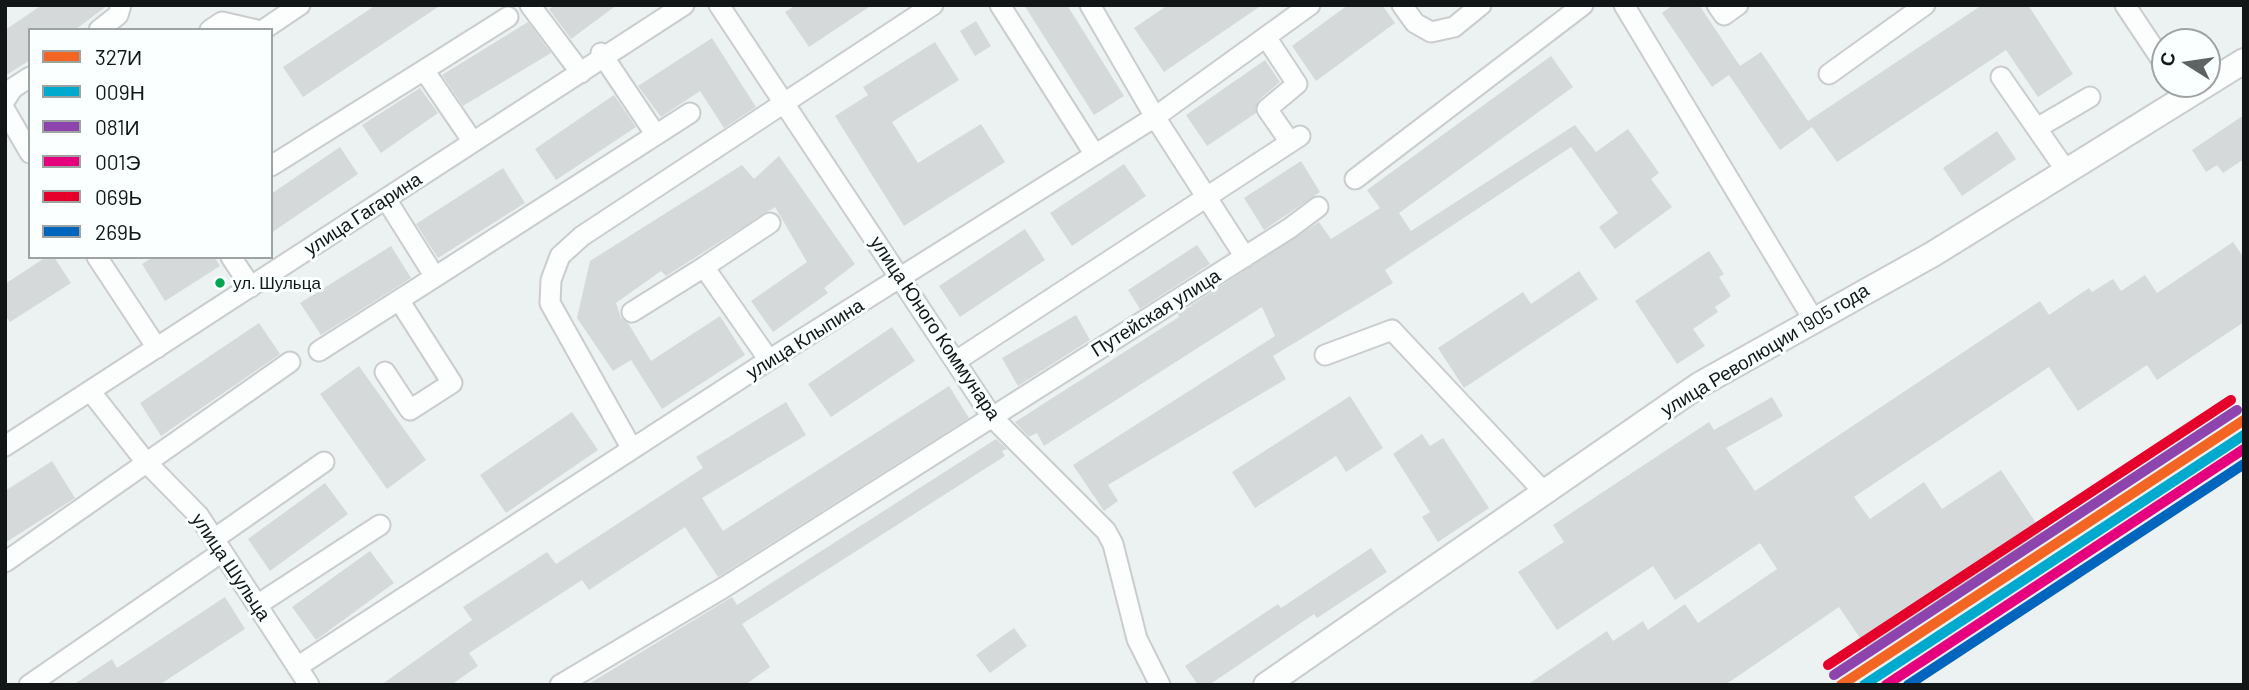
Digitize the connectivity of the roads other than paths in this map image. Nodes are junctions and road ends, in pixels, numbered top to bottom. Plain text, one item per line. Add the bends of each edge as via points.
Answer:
1 (300, 5) edge
2 (530, 5) edge
3 (684, 5) edge
4 (719, 5) edge
5 (933, 5) edge
6 (1000, 5) edge
7 (1090, 5) edge
8 (1310, 5) edge
9 (1402, 5) edge
10 (1482, 5) edge
11 (1583, 5) edge
12 (1624, 5) edge
13 (1717, 5) edge
14 (1738, 5) edge
15 (1925, 5) edge
16 (2125, 5) edge
17 (123, 7) edge
18 (508, 18) dead end
19 (102, 28) edge
20 (213, 28) edge
21 (248, 28) edge
22 (266, 28) edge
23 (1266, 37) junction
24 (2151, 44) edge
25 (602, 55) junction
26 (2244, 61) edge
27 (424, 70) junction
28 (2221, 72) edge
29 (580, 73) junction
30 (1829, 74) dead end
31 (2001, 77) dead end
32 (28, 78) edge
33 (2090, 97) dead end
34 (2172, 98) edge
35 (5, 100) edge
36 (784, 106) junction
37 (5, 110) edge
38 (690, 113) dead end
39 (1155, 117) junction
40 (2037, 128) junction
41 (656, 135) junction
42 (473, 142) junction
43 (28, 149) edge
44 (1095, 155) junction
45 (273, 165) edge
46 (2067, 172) junction
47 (1355, 178) dead end
48 (1206, 197) junction
49 (386, 199) junction
50 (1318, 207) dead end
51 (770, 223) dead end
52 (1245, 257) junction
53 (98, 259) edge
54 (232, 259) edge
55 (704, 267) junction
56 (435, 277) junction
57 (903, 279) junction
58 (251, 287) junction
59 (400, 300) junction
60 (632, 312) dead end
61 (1814, 319) junction
62 (156, 348) junction
63 (319, 351) dead end
64 (1325, 355) dead end
65 (769, 360) junction
66 (956, 361) junction
67 (290, 362) dead end
68 (385, 372) dead end
69 (91, 392) junction
70 (992, 417) junction
71 (5, 446) edge
72 (632, 449) junction
73 (145, 461) junction
74 (324, 462) dead end
75 (1544, 492) junction
76 (380, 525) dead end
77 (218, 545) junction
78 (5, 562) edge
79 (257, 605) junction
80 (298, 667) junction
81 (29, 685) edge
82 (309, 685) edge
83 (560, 685) edge
84 (1160, 685) edge
85 (1266, 685) edge

1 - 22 street
2 - 29 street
3 - 25 street, улица Гагарина
4 - 36 street, улица Юного Коммунара
5 - 36 street
6 - 44 street
7 - 39 street
8 - 23 street, улица Клыпина
9 - 10 street via 1415,23 1431,32 1454,27
11 - 47 street
12 - 61 street
13 - 14 street via 1724,15
15 - 30 street
16 - 24 street
17 - 19 street
18 - 27 street
20 - 21 street via 222,22
23 - 39 street, улица Клыпина
23 - 48 street via 1297,84 1267,110 1295,139
25 - 29 street, улица Гагарина
25 - 41 street
26 - 28 main road, улица Революции 1905 года
27 - 42 street
27 - 45 street
29 - 42 street, улица Гагарина
31 - 40 street
32 - 35 street
33 - 40 street
34 - 46 main road, улица Революции 1905 года
36 - 57 street, улица Юного Коммунара
36 - 72 street via 582,236 560,256 551,280 550,303
37 - 43 street
38 - 41 street
39 - 44 street, улица Клыпина
39 - 48 street
40 - 46 street
41 - 56 street
42 - 49 street, улица Гагарина
44 - 57 street, улица Клыпина
46 - 61 main road, улица Революции 1905 года via 1933,254
48 - 52 street
48 - 66 street
49 - 56 street
49 - 58 street, улица Гагарина
50 - 52 street, Путейская улица
51 - 55 street
52 - 70 street, Путейская улица
53 - 62 street
54 - 58 street
55 - 60 street
55 - 65 street
56 - 59 street
57 - 65 street, улица Клыпина
57 - 66 street, улица Юного Коммунара
58 - 62 street, улица Гагарина
59 - 63 street
59 - 68 street via 452,383 410,410
61 - 75 main road, улица Революции 1905 года via 1699,385
62 - 69 street, улица Гагарина
64 - 75 street via 1392,330
65 - 72 street, улица Клыпина
66 - 70 street, улица Юного Коммунара
67 - 73 street
69 - 71 street, улица Гагарина
69 - 73 street, улица Шульца
70 - 83 street, Путейская улица via 723,588
70 - 84 street, улица Юного Коммунара via 1106,531 1137,639
72 - 80 street, улица Клыпина
73 - 77 street, улица Шульца via 199,516
73 - 78 street
74 - 77 street
75 - 85 main road, улица Революции 1905 года
76 - 79 street
77 - 79 street, улица Шульца
77 - 81 street
79 - 80 street, улица Шульца
80 - 82 street, улица Шульца

